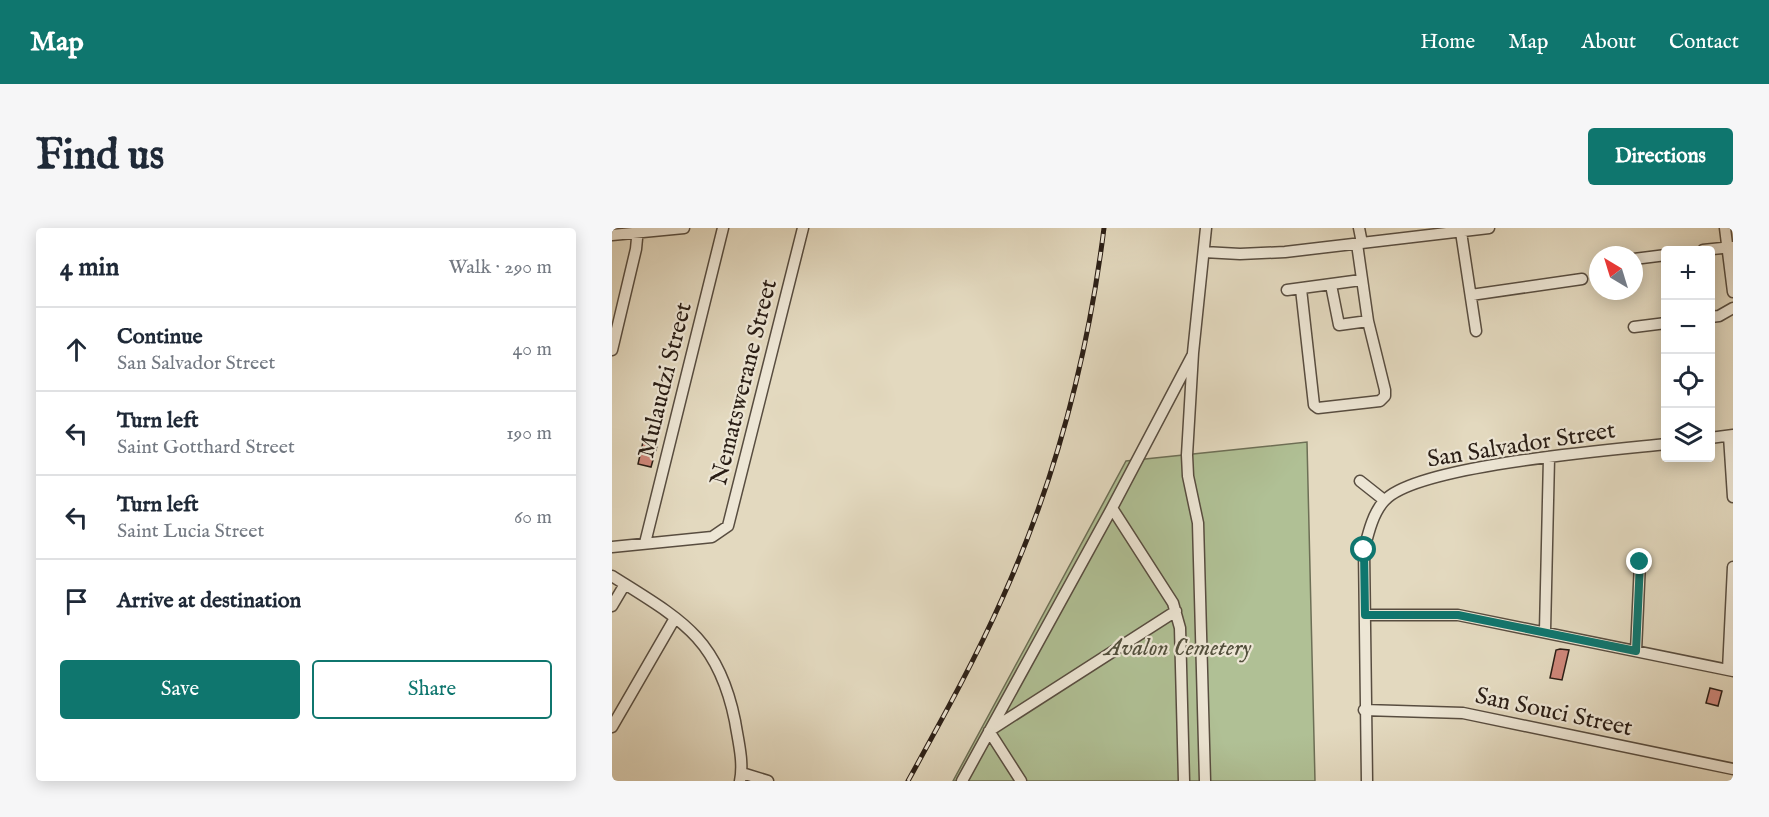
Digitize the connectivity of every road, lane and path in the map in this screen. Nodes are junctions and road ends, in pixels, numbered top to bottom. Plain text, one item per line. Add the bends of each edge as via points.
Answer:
1 (684, 228) edge
2 (723, 228) edge
3 (803, 228) edge
4 (1206, 228) edge
5 (1359, 228) edge
6 (1489, 228) edge
7 (1725, 228) edge
8 (638, 230) edge
9 (1461, 232) junction
10 (1396, 234) edge
11 (612, 235) edge
12 (1359, 243) junction
13 (1730, 247) edge
14 (1715, 249) edge
15 (1204, 252) junction
16 (1661, 256) edge
17 (1643, 258) edge
18 (1582, 279) dead end
19 (1361, 280) junction
20 (1331, 285) junction
21 (1301, 289) junction
22 (1287, 290) dead end
23 (1733, 292) edge
24 (1471, 295) junction
25 (1733, 308) edge
26 (617, 311) edge
27 (1715, 316) edge
28 (1368, 321) junction
29 (1661, 324) edge
30 (1634, 327) dead end
31 (1476, 331) dead end
32 (612, 350) edge
33 (1193, 353) junction
34 (1731, 436) edge
35 (1715, 438) edge
36 (1661, 444) edge
37 (1549, 458) junction
38 (1360, 481) dead end
39 (1733, 497) edge
40 (1384, 500) junction
41 (1112, 508) junction
42 (645, 543) junction
43 (612, 547) edge
44 (1640, 562) dead end
45 (1733, 567) edge
46 (612, 576) edge
47 (625, 584) junction
48 (612, 606) edge
49 (1176, 611) junction
50 (1365, 615) junction
51 (675, 618) junction
52 (1545, 631) junction
53 (1636, 651) junction
54 (1730, 671) edge
55 (1364, 710) junction
56 (612, 727) edge
57 (988, 731) junction
58 (1733, 769) edge
59 (741, 777) edge
60 (768, 781) edge
61 (962, 781) edge
62 (1021, 781) edge
63 (1184, 781) edge
64 (1204, 781) edge
65 (1367, 781) edge

1 - 8 street
2 - 42 street, Mulaudzi Street
3 - 42 street, Nematswerane Street via 730,522 722,533 712,537
4 - 15 street
5 - 12 street
6 - 9 street
7 - 13 street
8 - 11 street
8 - 26 street
9 - 10 street
9 - 24 street
10 - 12 street
12 - 15 street via 1252,254
12 - 19 street
13 - 14 street
13 - 23 street
15 - 33 street
16 - 17 street
18 - 24 street
19 - 20 street
19 - 28 street
20 - 21 street
20 - 28 street via 1339,325
21 - 22 street
21 - 28 street via 1313,401 1318,408 1380,401 1385,396
24 - 31 street
25 - 27 street
26 - 32 street
29 - 30 street
33 - 41 street
33 - 64 street via 1187,455 1198,523
34 - 35 street
34 - 39 street
36 - 37 street, San Salvador Street
37 - 40 street, San Salvador Street via 1425,478
37 - 52 street
38 - 40 street
40 - 50 street via 1364,550
41 - 49 street
41 - 57 street
42 - 43 street
44 - 53 street
45 - 54 street
46 - 47 street
47 - 48 street
47 - 51 street
49 - 57 street
49 - 63 street via 1180,628
50 - 52 street via 1458,615
50 - 55 street
51 - 56 street
51 - 59 street via 699,638 720,673 732,710
52 - 53 street
53 - 54 street
55 - 58 street, San Souci Street via 1463,713
55 - 65 street
57 - 61 street
57 - 62 street
59 - 60 street

